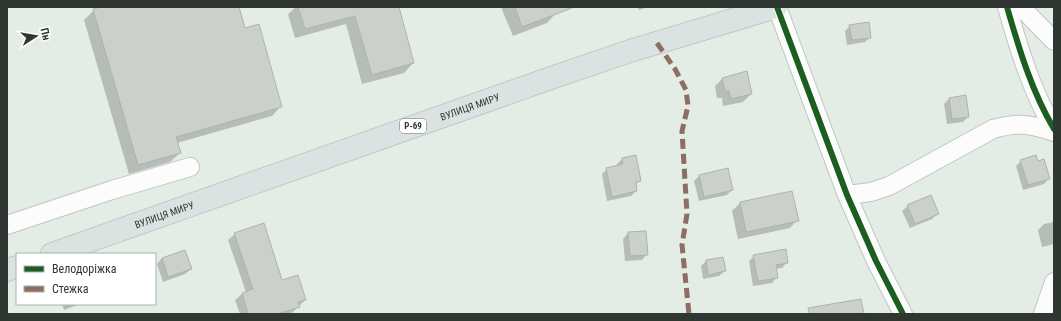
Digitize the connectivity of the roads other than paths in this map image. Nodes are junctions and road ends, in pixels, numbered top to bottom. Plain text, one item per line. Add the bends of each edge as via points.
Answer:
1 (776, 7) edge
2 (1006, 7) edge
3 (1021, 7) edge
4 (1054, 41) edge
5 (1054, 131) edge
6 (190, 166) dead end
7 (847, 195) junction
8 (7, 225) edge
9 (55, 253) edge
10 (1054, 282) edge
11 (902, 314) edge
12 (1043, 314) edge

1 - 7 street
1 - 9 main road, ВУЛИЦЯ МИРУ / Р-69 via 630,51
2 - 5 street via 1042,110
3 - 4 street
5 - 7 street via 1020,124 993,129 889,186 871,192
6 - 8 street
7 - 11 street
10 - 12 street

